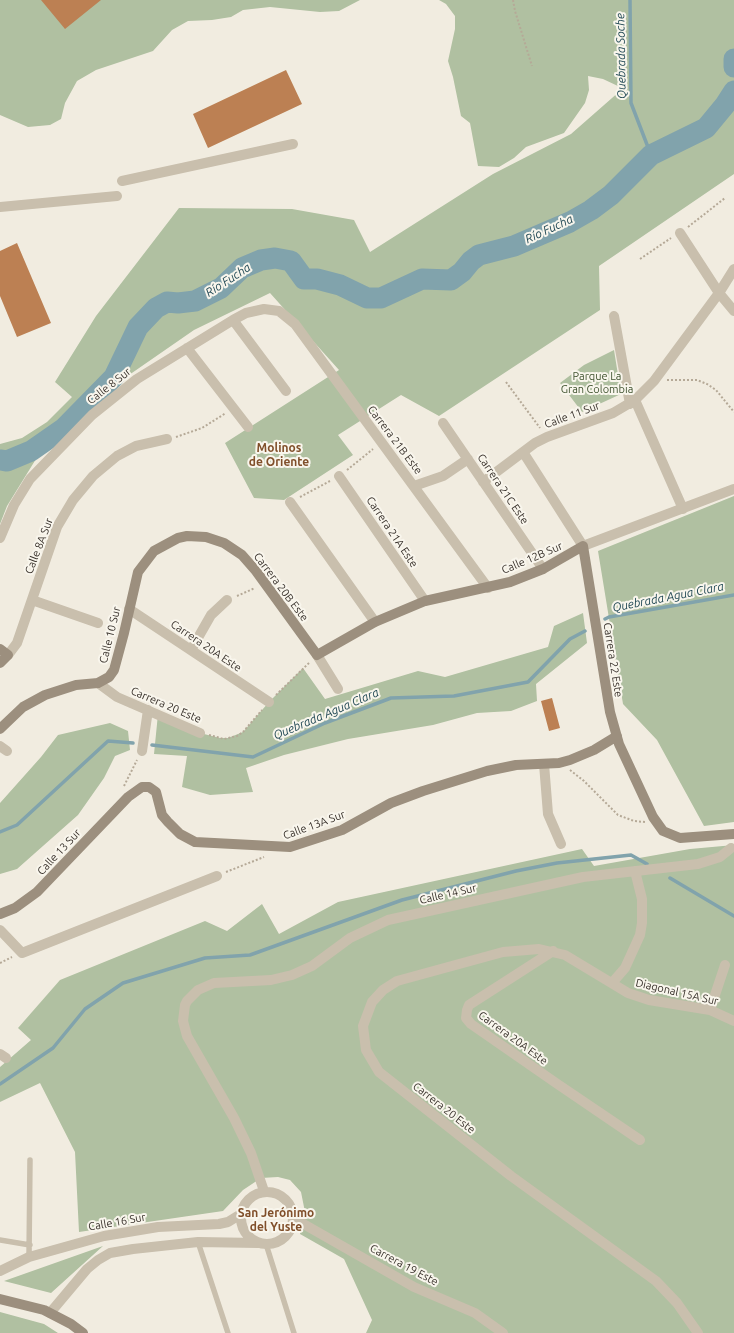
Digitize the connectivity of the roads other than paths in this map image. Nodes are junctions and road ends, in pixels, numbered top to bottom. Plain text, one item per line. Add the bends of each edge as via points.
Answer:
1 (293, 144) dead end
2 (122, 181) dead end
3 (117, 196) dead end
4 (0, 207) edge
5 (680, 233) dead end
6 (734, 269) edge
7 (719, 293) junction
8 (279, 311) joint
9 (734, 311) edge
10 (614, 316) dead end
11 (233, 320) junction
12 (187, 348) junction
13 (286, 391) dead end
14 (632, 402) junction
15 (444, 423) dead end
16 (248, 427) dead end
17 (167, 439) road end
18 (523, 452) junction
19 (468, 459) junction
20 (339, 476) dead end
21 (483, 482) junction
22 (414, 486) junction
23 (734, 489) edge
24 (290, 502) dead end
25 (683, 509) junction
26 (197, 536) joint
27 (0, 538) edge
28 (583, 546) junction
29 (542, 568) junction
30 (488, 588) junction
31 (32, 600) junction
32 (227, 600) road end
33 (425, 601) junction
34 (129, 609) junction
35 (375, 622) junction
36 (98, 623) dead end
37 (191, 650) junction
38 (4, 652) edge
39 (317, 655) junction
40 (0, 663) edge
41 (98, 683) junction
42 (338, 689) dead end
43 (269, 702) dead end
44 (148, 710) junction
45 (0, 729) edge
46 (200, 732) road end
47 (616, 736) junction
48 (142, 751) road end
49 (544, 764) junction
50 (132, 794) joint
51 (734, 834) edge
52 (561, 844) dead end
53 (731, 848) dead end
54 (636, 871) junction
55 (217, 876) road end
56 (0, 914) edge
57 (0, 930) edge
58 (553, 951) junction
59 (725, 965) dead end
60 (612, 983) junction
61 (710, 1010) junction
62 (734, 1021) edge
63 (640, 1140) dead end
64 (30, 1160) dead end
65 (264, 1192) junction
66 (241, 1214) junction
67 (294, 1218) junction
68 (0, 1240) edge
69 (198, 1242) junction
70 (262, 1243) junction
71 (30, 1245) junction
72 (29, 1257) junction
73 (0, 1271) edge
74 (0, 1299) edge
75 (50, 1313) junction
76 (83, 1333) edge
77 (228, 1333) edge
78 (294, 1333) edge
79 (503, 1333) edge
80 (698, 1333) edge

1 - 2 street
3 - 4 street
5 - 7 street
6 - 7 street, Calle 11 Sur
7 - 9 street
7 - 14 street, Calle 11 Sur via 654,381
8 - 11 street, Calle 8 Sur via 264,309 246,312
8 - 22 street, Carrera 21B Este via 295,324
10 - 14 street
11 - 12 street, Calle 8 Sur
11 - 13 street
12 - 16 street
12 - 27 street, Calle 8 Sur via 137,379 71,435 30,479 14,505
14 - 18 street, Calle 11 Sur via 613,413 547,437
14 - 25 street
15 - 19 street, Carrera 21C Este
17 - 31 street, Calle 8A Sur via 146,443 126,451 105,466 83,488 57,527
18 - 21 street, Calle 11 Sur
18 - 28 street, Carrera 22 Este
19 - 21 street, Carrera 21C Este
19 - 22 street via 443,476
20 - 33 street, Carrera 21A Este
21 - 29 street, Carrera 21C Este
22 - 30 street, Carrera 21B Este
23 - 25 street, Calle 12B Sur
24 - 35 street
25 - 28 street, Calle 12B Sur
26 - 34 street, Calle 10 Sur via 169,541 148,557 135,580
26 - 39 street, Carrera 20B Este via 216,540 233,549 249,563
28 - 29 street, Calle 12B Sur
28 - 47 street, Carrera 22 Este via 603,675
29 - 30 street, Calle 12B Sur via 510,582
30 - 33 street, Calle 12B Sur
31 - 36 street
31 - 38 street, Calle 8A Sur via 17,643
32 - 37 street via 211,615
33 - 35 street, Calle 12B Sur
34 - 37 street, Carrera 20A Este
34 - 41 street, Calle 10 Sur via 114,670 106,680
35 - 39 street, Calle 12B Sur
37 - 43 street, Carrera 20A Este
38 - 40 street, Calle 8A Sur
39 - 42 street
41 - 44 street, Carrera 20 Este via 117,697
41 - 45 street via 72,686 45,695 23,707
44 - 46 street, Carrera 20 Este
44 - 48 street
47 - 49 street, Calle 13A Sur via 582,755 559,763
47 - 51 street, Carrera 22 Este via 663,831 680,838
49 - 50 street, Calle 13A Sur via 502,768 466,777 391,803 336,832 290,847 195,842 180,834 168,822 162,814 159,799 153,789 145,787
49 - 52 street via 548,814
50 - 56 street, Calle 13 Sur via 37,892 15,908
53 - 54 street, Calle 14 Sur via 720,857 698,864
54 - 60 street via 642,906 640,935 631,958
54 - 65 street, Calle 14 Sur via 583,877 388,920 350,938 302,971 271,980 214,983 198,990 187,1001 183,1021 187,1036 234,1118 251,1153
55 - 57 street via 22,953
58 - 60 street, Diagonal 15A Sur via 565,955
58 - 63 street, Carrera 20A Este via 469,1006 466,1018
58 - 80 street, Carrera 20 Este via 539,949 503,952 405,978 390,985 377,996 368,1010 363,1034 366,1050 374,1065 385,1077 511,1176 656,1281 677,1303
59 - 61 street
60 - 61 street, Diagonal 15A Sur via 628,994 649,1000
61 - 62 street, Diagonal 15A Sur
64 - 71 lane
65 - 66 street via 249,1199
65 - 67 street via 274,1192 282,1196 292,1209
66 - 70 street via 245,1232
66 - 72 street, Calle 16 Sur via 219,1224 158,1227 104,1236
67 - 70 street via 288,1233 274,1243
67 - 79 street, Carrera 19 Este via 414,1287 475,1313
68 - 71 lane
69 - 70 street
69 - 75 street via 110,1254 87,1269
69 - 77 lane
70 - 78 lane
71 - 72 lane
72 - 73 street, Calle 16 Sur
74 - 75 street
75 - 76 street

